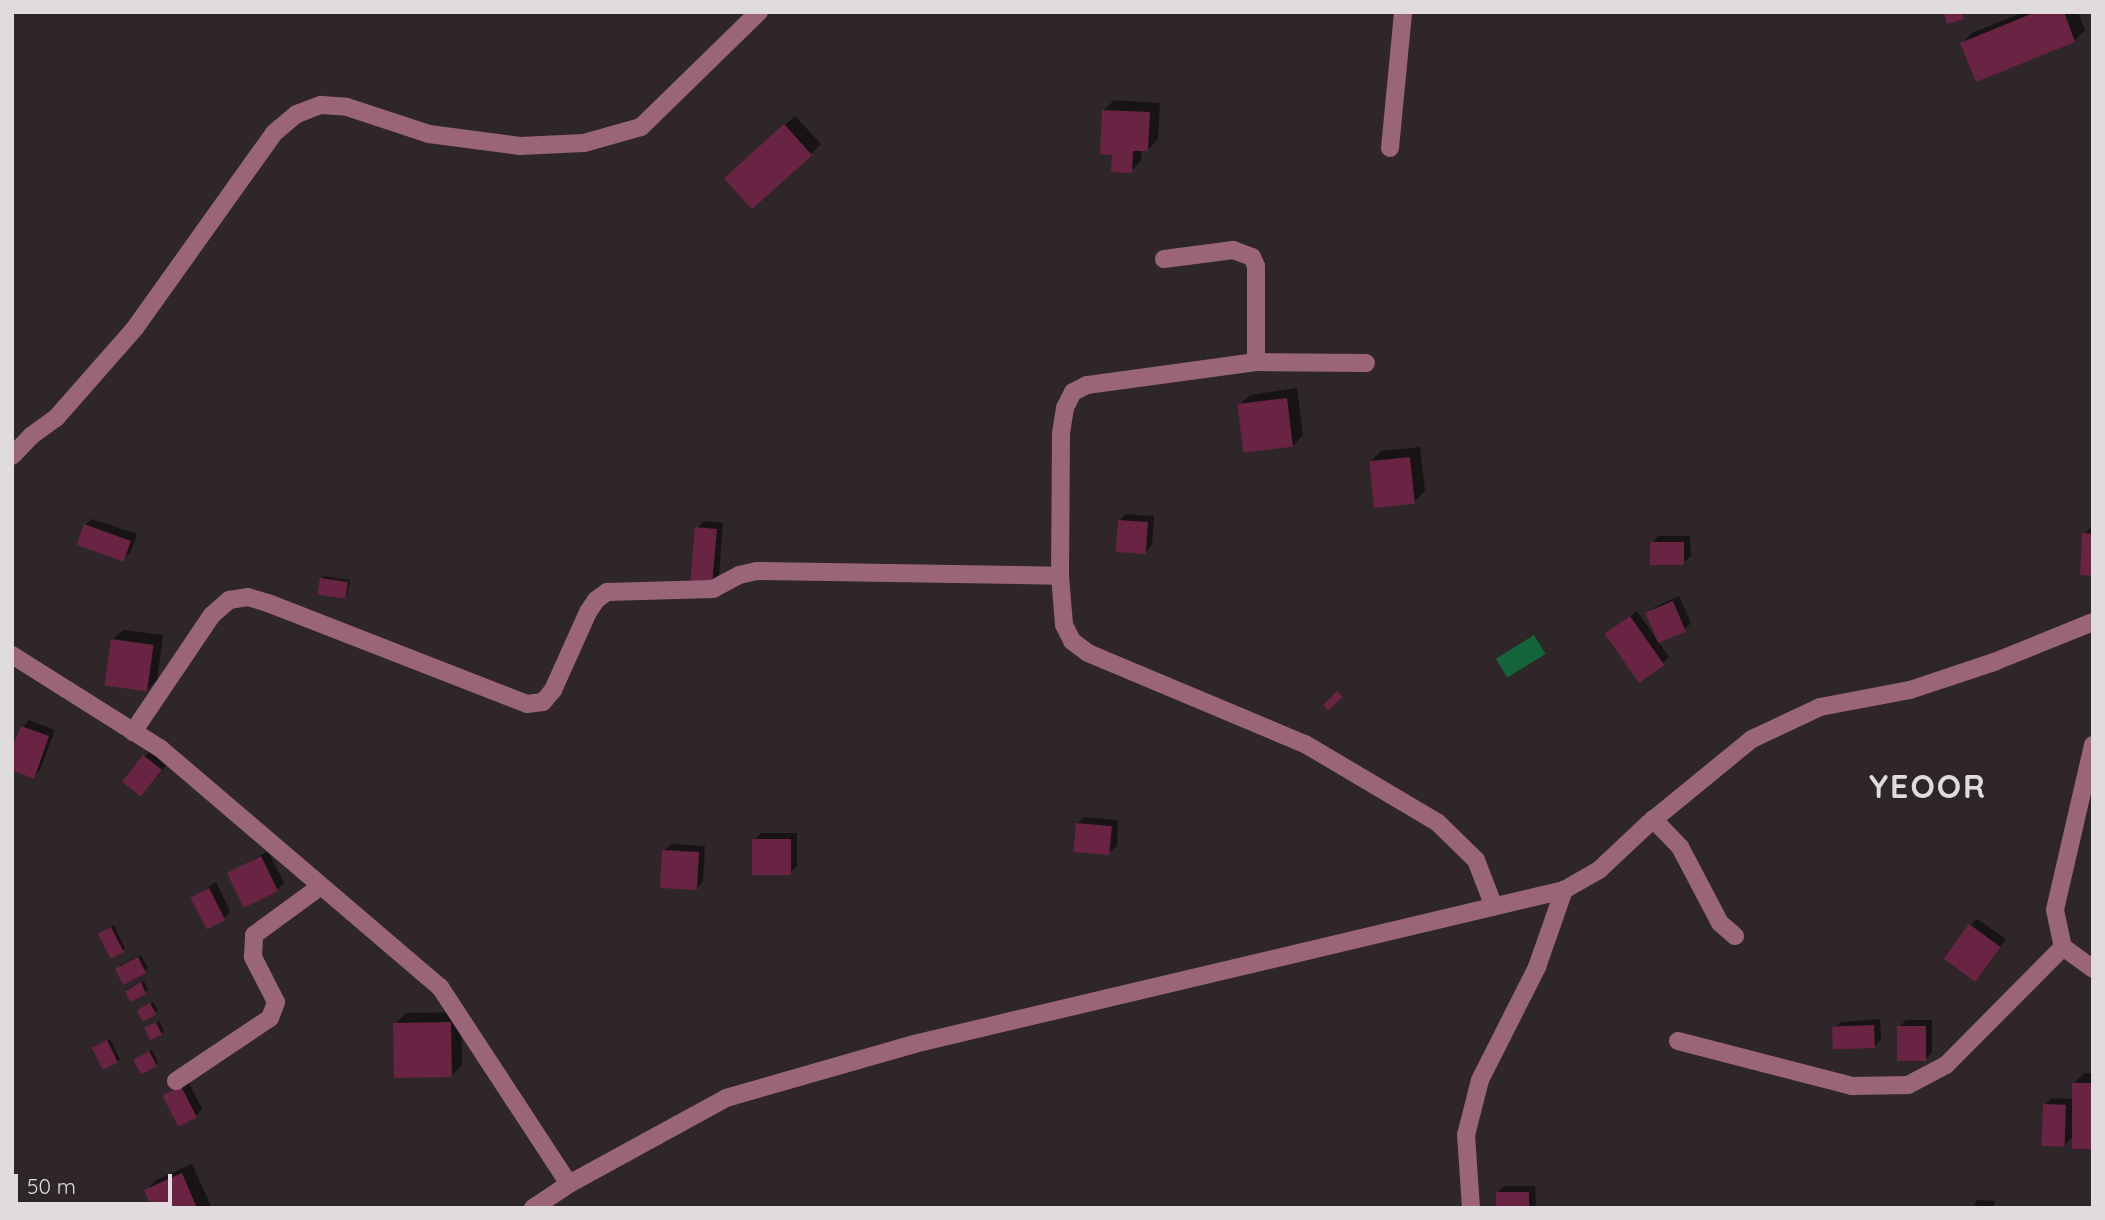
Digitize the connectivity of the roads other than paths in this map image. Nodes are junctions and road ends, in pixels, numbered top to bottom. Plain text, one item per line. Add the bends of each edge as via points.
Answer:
1 (759, 12) edge
2 (1403, 12) edge
3 (1390, 148) dead end
4 (1164, 259) dead end
5 (1256, 362) junction
6 (1366, 363) dead end
7 (12, 456) edge
8 (1060, 576) junction
9 (2093, 622) edge
10 (12, 655) edge
11 (133, 732) junction
12 (2093, 745) edge
13 (2085, 815) edge
14 (1653, 819) junction
15 (321, 886) junction
16 (1564, 890) junction
17 (1494, 907) junction
18 (1735, 936) dead end
19 (2063, 947) junction
20 (2093, 969) edge
21 (1678, 1041) dead end
22 (176, 1082) dead end
23 (569, 1184) junction
24 (533, 1208) edge
25 (1471, 1208) edge

1 - 7 street via 641,127 584,143 520,146 429,134 347,107 321,105 297,114 274,133 135,328 56,418
2 - 3 street
4 - 5 street via 1233,250 1252,257 1256,265
5 - 6 street
5 - 8 street via 1087,385 1073,392 1061,433
8 - 11 street via 756,571 713,589 607,592 588,612 553,690 542,702 527,704 268,603 248,597 229,600 212,615
8 - 17 street via 1064,625 1072,641 1088,653 1305,744 1437,822 1476,860
9 - 14 street via 1910,690 1820,707 1752,739
10 - 11 street
11 - 15 street via 161,750
12 - 13 street
13 - 19 street via 2055,910
14 - 16 street via 1599,870
14 - 18 street via 1680,847 1720,923
15 - 22 street via 254,934 253,957 276,1002 270,1018
15 - 23 street via 440,987
16 - 17 street
16 - 25 street via 1538,967 1480,1080 1466,1135
17 - 23 street via 914,1044 726,1098
19 - 20 street
19 - 21 street via 1946,1065 1908,1085 1852,1086
23 - 24 street

